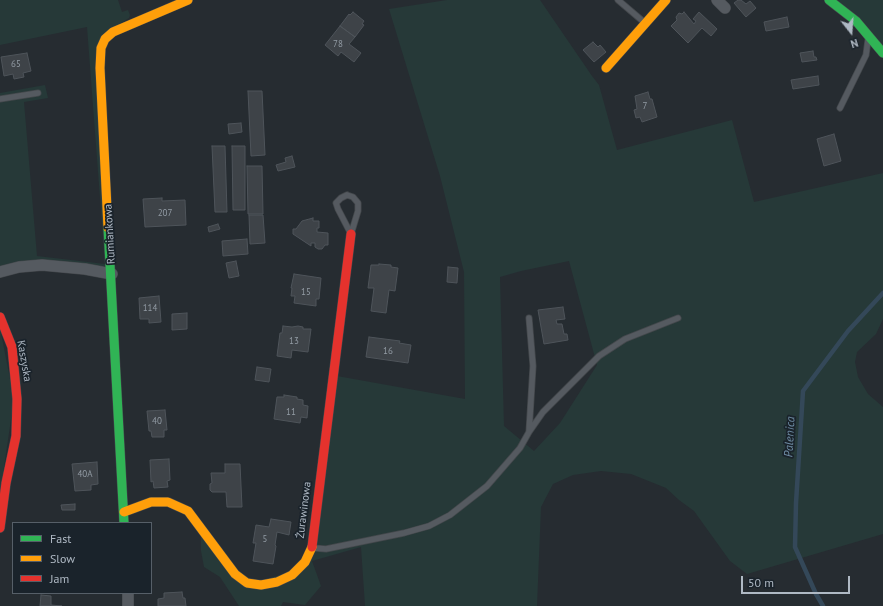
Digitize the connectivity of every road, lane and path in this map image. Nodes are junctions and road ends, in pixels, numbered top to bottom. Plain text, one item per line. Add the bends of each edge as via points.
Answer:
1 (188, 0) edge
2 (618, 0) edge
3 (666, 0) edge
4 (717, 0) edge
5 (829, 0) edge
6 (725, 8) dead end
7 (645, 24) junction
8 (869, 36) junction
9 (883, 52) edge
10 (606, 68) dead end
11 (38, 93) dead end
12 (0, 99) edge
13 (840, 108) dead end
14 (351, 234) junction
15 (0, 272) edge
16 (112, 274) junction
17 (0, 317) edge
18 (528, 318) dead end
19 (678, 318) dead end
20 (529, 432) junction
21 (124, 512) junction
22 (124, 522) edge
23 (0, 528) edge
24 (312, 548) junction
25 (128, 594) edge
26 (128, 606) edge

1 - 16 street, Rumiankowa via 113,32 105,39 101,48
2 - 7 lane
3 - 7 street
4 - 6 street
5 - 8 street via 856,21
7 - 10 street
8 - 9 street
8 - 13 lane via 866,55
11 - 12 lane
14 - 14 lane via 336,203 347,195 358,203
14 - 24 street, Żurawinowa
15 - 16 street via 19,266 42,265
16 - 21 street, Rumiankowa
17 - 23 street, Kaszyska via 12,347 17,399 16,436
18 - 20 lane via 532,366
19 - 20 lane via 625,339 599,356 543,412
20 - 24 lane via 520,448 487,486 445,518 404,533 326,549
21 - 22 street, Rumiankowa
21 - 24 street, Żurawinowa via 157,502 168,502 188,511 235,574 247,583 261,585 277,582 292,575 305,562
25 - 26 street

